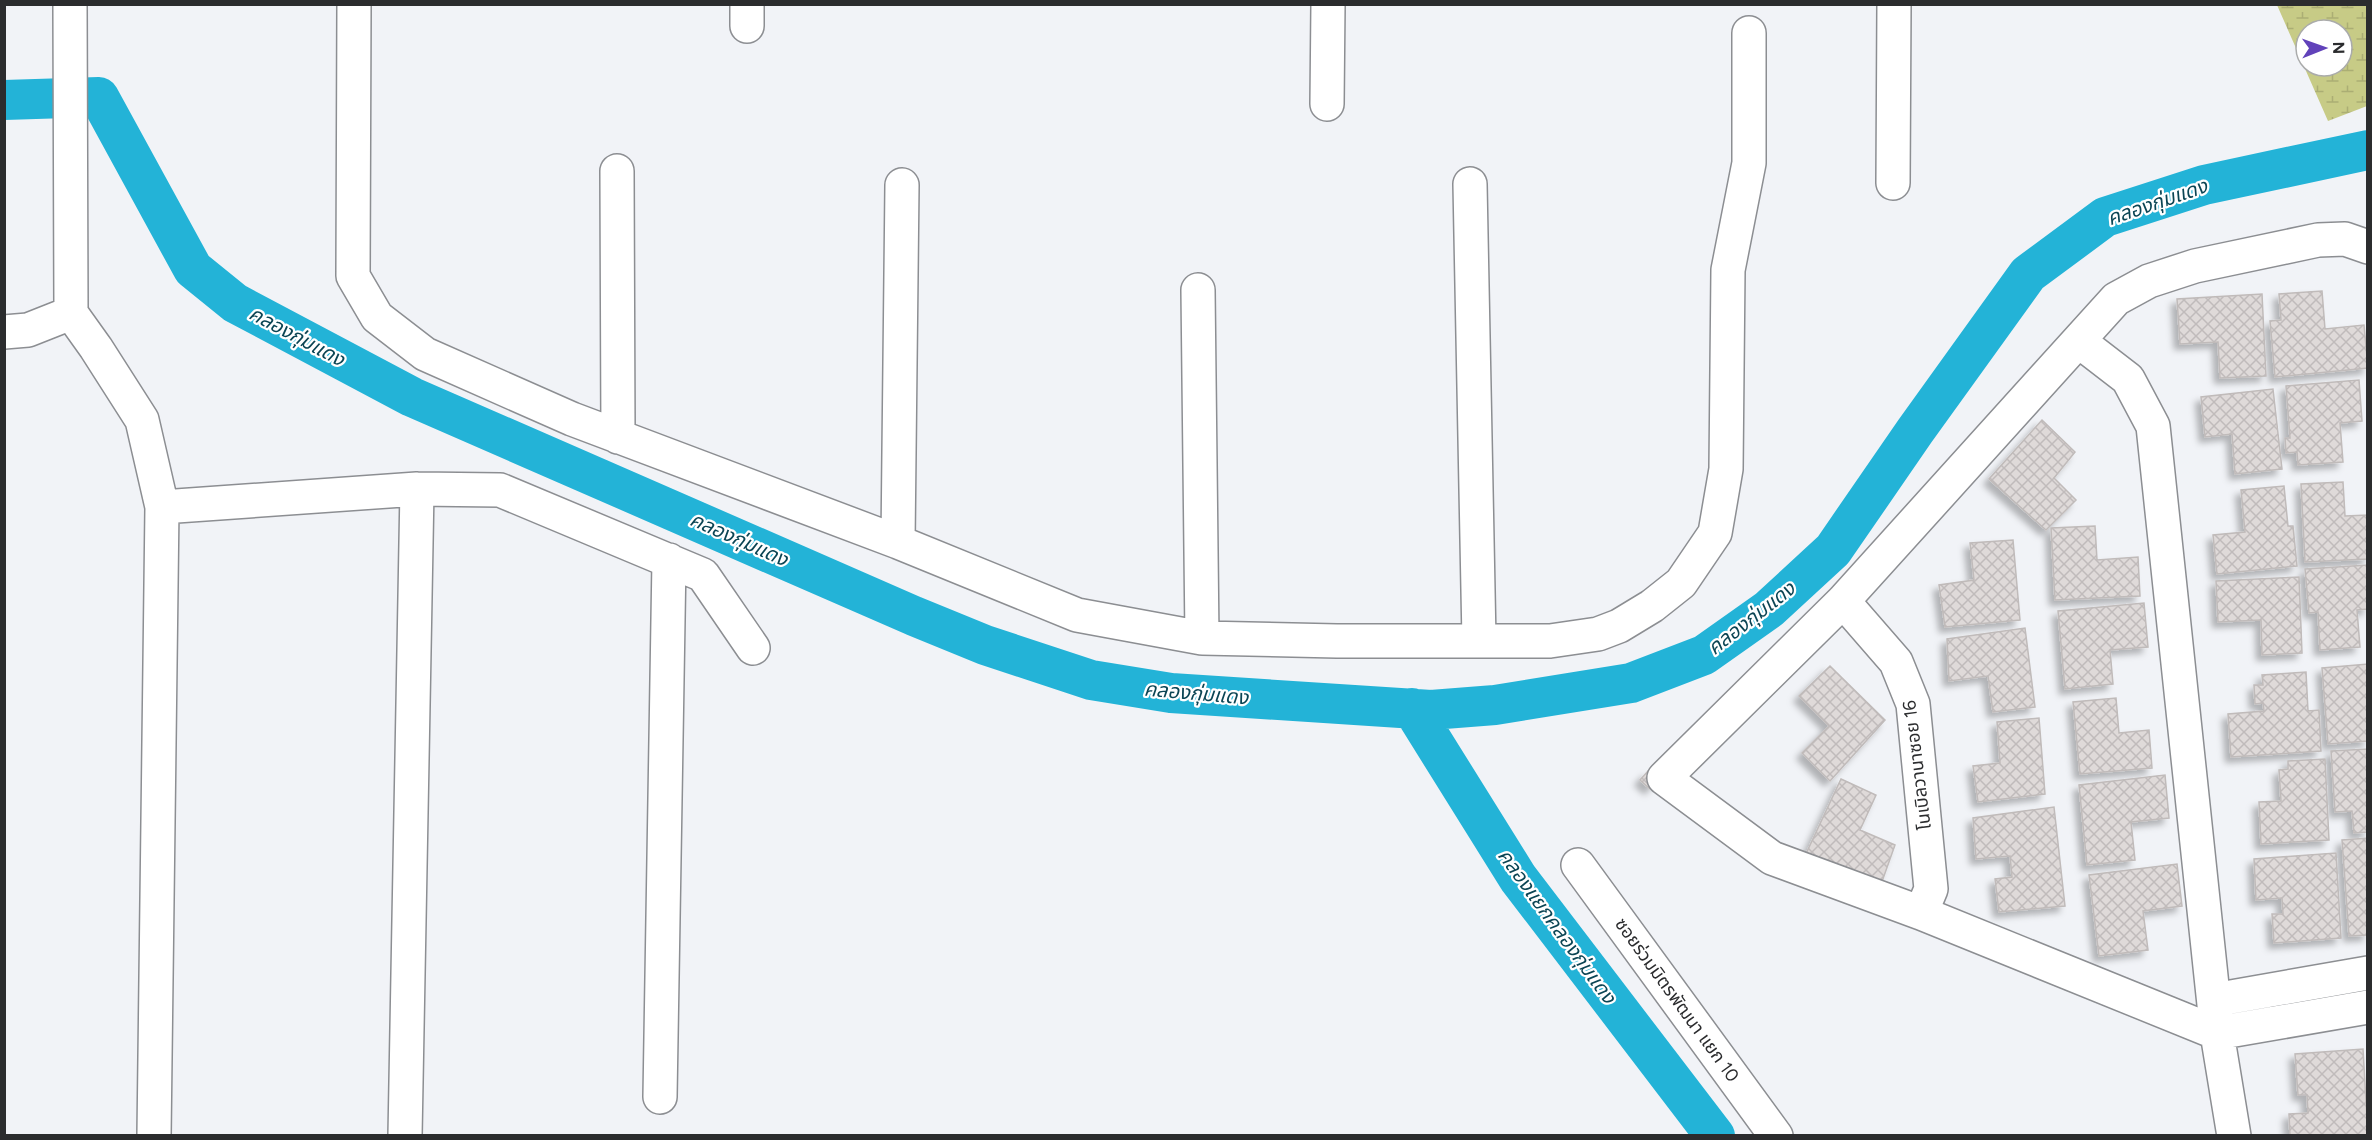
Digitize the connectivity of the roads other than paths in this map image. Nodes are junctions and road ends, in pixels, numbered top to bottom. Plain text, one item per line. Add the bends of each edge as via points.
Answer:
1 (70, 4) edge
2 (354, 4) edge
3 (1328, 4) edge
4 (1894, 4) edge
5 (1749, 33) dead end
6 (1327, 104) dead end
7 (616, 171) dead end
8 (1893, 183) dead end
9 (1470, 184) dead end
10 (902, 185) dead end
11 (2367, 247) edge
12 (1198, 290) dead end
13 (71, 313) junction
14 (4, 332) edge
15 (2080, 342) junction
16 (618, 437) junction
17 (417, 489) junction
18 (162, 507) junction
19 (898, 542) junction
20 (669, 560) junction
21 (1842, 601) junction
22 (1202, 638) junction
23 (1479, 641) junction
24 (753, 648) dead end
25 (1578, 866) dead end
26 (1921, 913) junction
27 (2367, 973) edge
28 (2214, 1000) junction
29 (2367, 1007) edge
30 (2217, 1033) junction
31 (660, 1097) dead end
32 (154, 1136) edge
33 (405, 1136) edge
34 (1776, 1136) edge
35 (2234, 1136) edge

1 - 13 street
2 - 16 street via 354,276 377,317 425,354
3 - 6 street
4 - 8 street
5 - 23 street via 1749,163 1728,270 1726,469 1715,532 1681,583 1619,626 1598,634 1550,641
7 - 16 street
9 - 23 street
10 - 19 street
11 - 15 street via 2345,239 2318,240 2195,266 2149,281 2116,299
12 - 22 street
13 - 14 street via 28,330
13 - 18 street via 142,420
15 - 21 street
15 - 28 street via 2128,379 2153,426
16 - 19 street
17 - 18 street
17 - 20 street via 500,490
17 - 33 street
18 - 32 street
19 - 22 street via 1077,615
20 - 24 street via 703,575
20 - 31 street
21 - 26 street, โนเบิลวานาซอย 16 via 1896,662 1913,704 1930,889
21 - 26 street via 1664,778 1772,858
22 - 23 street
25 - 34 street, ซอยร่วมมิตรพัฒนา แยก 10
26 - 30 street
27 - 28 street
28 - 30 street
29 - 30 street
30 - 35 street

